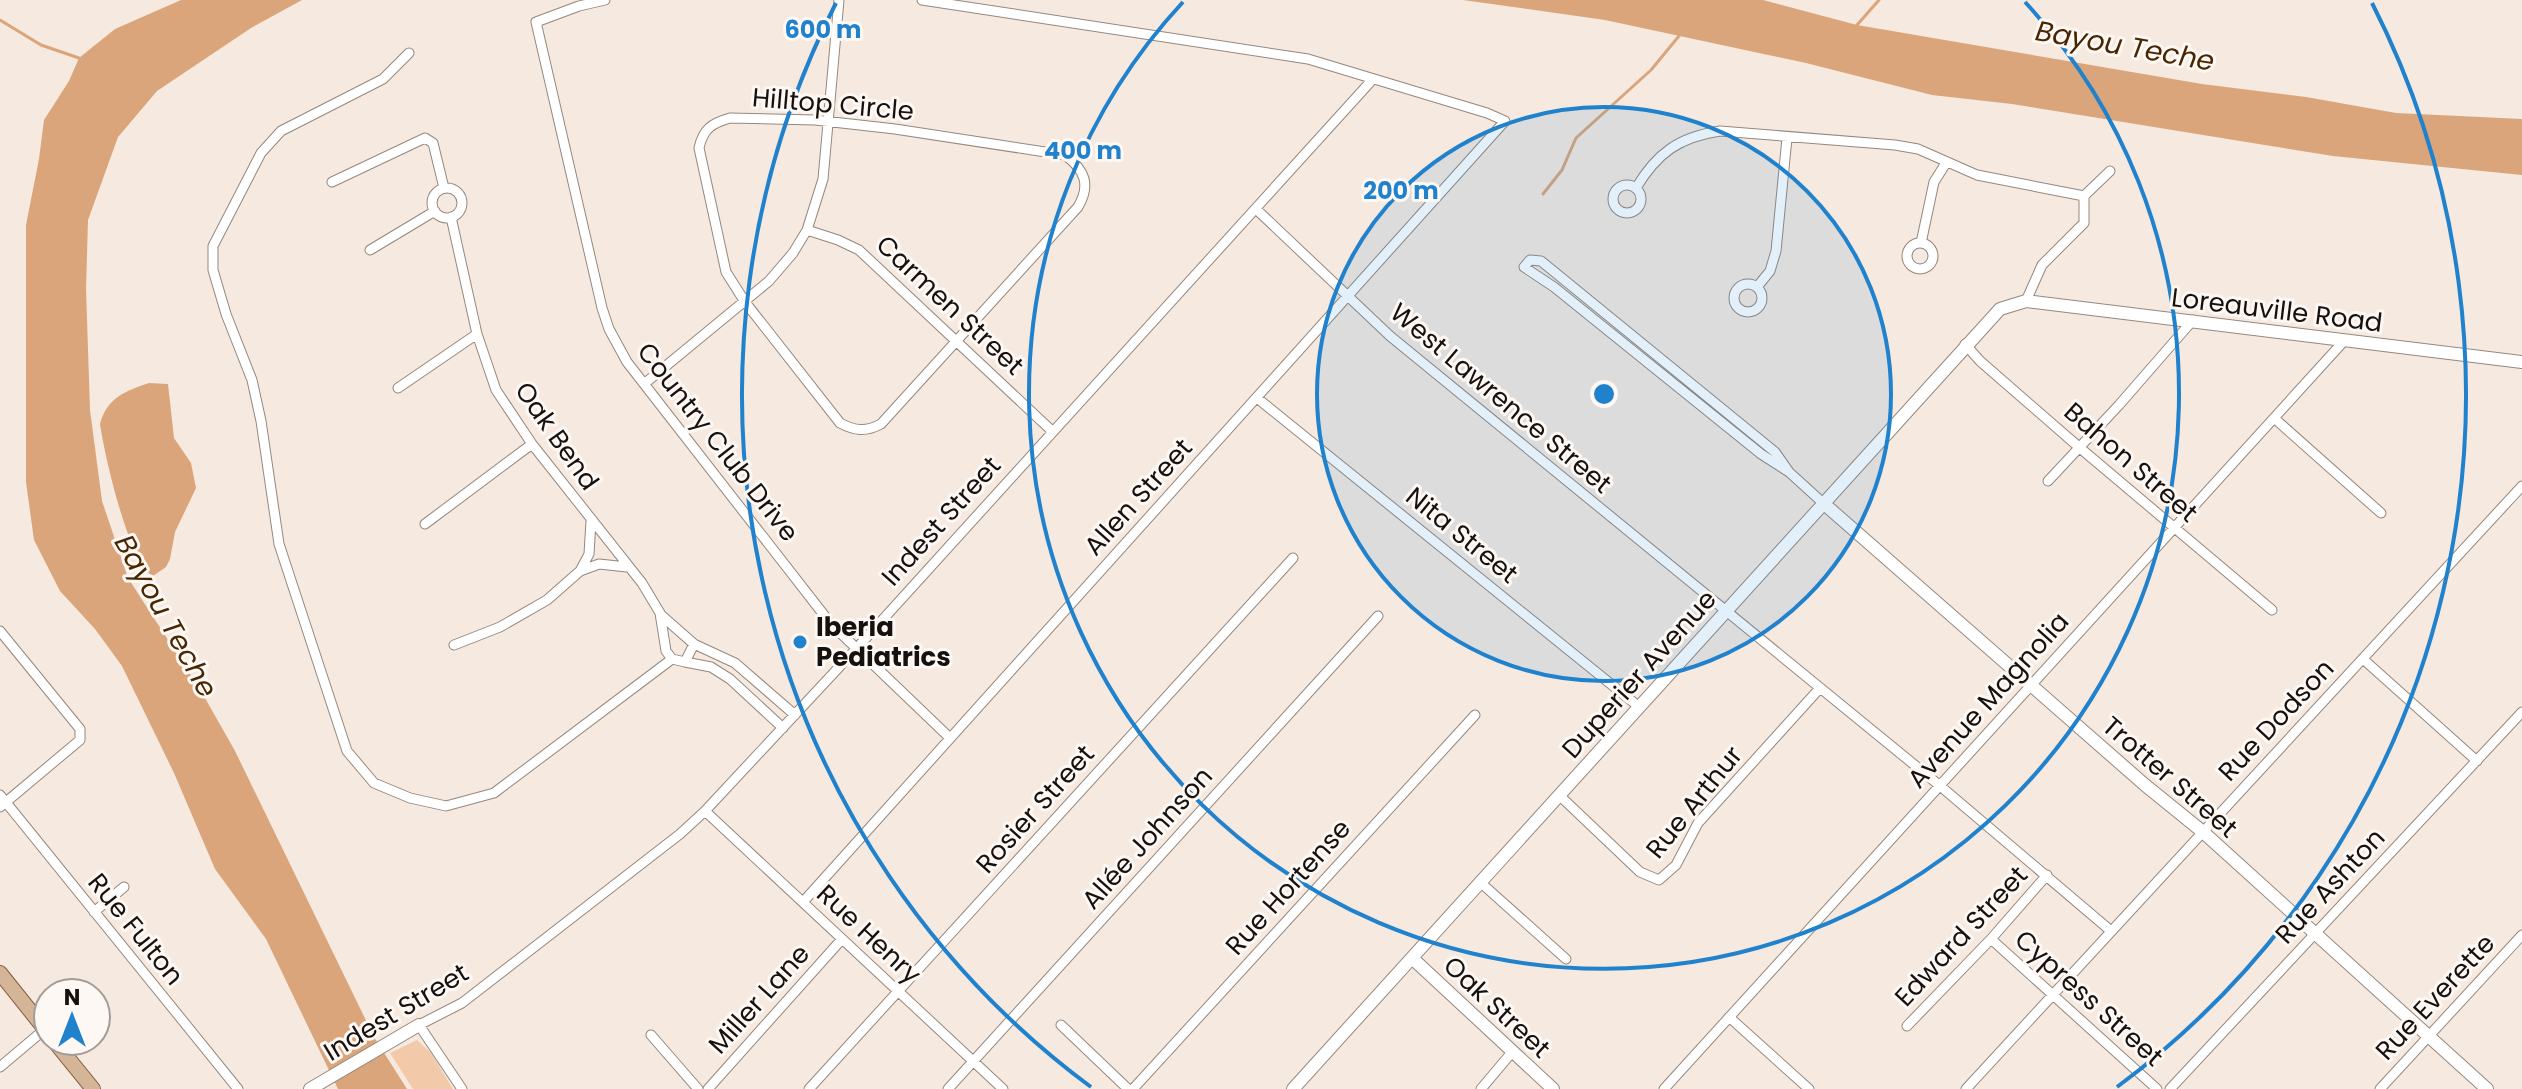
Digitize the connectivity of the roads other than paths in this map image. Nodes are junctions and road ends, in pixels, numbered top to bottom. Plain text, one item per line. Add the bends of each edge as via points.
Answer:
1 (605, 0) edge
2 (839, 0) edge
3 (922, 0) edge
4 (409, 53) dead end
5 (1373, 79) junction
6 (828, 121) junction
7 (1787, 138) junction
8 (1946, 163) junction
9 (2110, 171) dead end
10 (332, 182) dead end
11 (444, 188) junction
12 (1636, 188) dead end
13 (2084, 196) junction
14 (1256, 209) junction
15 (435, 211) junction
16 (451, 217) junction
17 (807, 230) junction
18 (1921, 243) dead end
19 (370, 250) dead end
20 (1757, 287) dead end
21 (1347, 297) junction
22 (1576, 298) junction
23 (2026, 301) junction
24 (745, 302) junction
25 (2193, 320) junction
26 (477, 334) junction
27 (956, 340) junction
28 (2344, 341) junction
29 (1965, 344) junction
30 (2522, 362) edge
31 (644, 384) junction
32 (398, 388) dead end
33 (1257, 398) junction
34 (2274, 418) junction
35 (1052, 431) junction
36 (532, 444) junction
37 (2080, 448) junction
38 (2048, 481) dead end
39 (2522, 486) edge
40 (1822, 502) junction
41 (2381, 513) dead end
42 (591, 521) junction
43 (425, 524) dead end
44 (2174, 528) junction
45 (1293, 558) dead end
46 (627, 567) junction
47 (580, 571) junction
48 (2272, 610) dead end
49 (1727, 611) junction
50 (660, 613) junction
51 (1378, 616) dead end
52 (0, 631) edge
53 (694, 644) junction
54 (454, 645) dead end
55 (856, 649) junction
56 (672, 659) junction
57 (2363, 659) junction
58 (685, 662) junction
59 (2031, 686) junction
60 (1820, 688) junction
61 (1638, 706) junction
62 (2522, 712) edge
63 (795, 715) junction
64 (1475, 715) dead end
65 (783, 728) junction
66 (950, 738) junction
67 (2477, 761) junction
68 (1939, 785) junction
69 (1559, 795) junction
70 (2, 802) edge
71 (705, 811) junction
72 (2203, 832) junction
73 (2047, 875) junction
74 (1480, 882) junction
75 (124, 887) dead end
76 (803, 902) junction
77 (94, 912) junction
78 (2111, 931) junction
79 (2316, 934) junction
80 (2522, 935) edge
81 (842, 939) junction
82 (1991, 939) junction
83 (1412, 958) junction
84 (1566, 959) dead end
85 (0, 973) edge
86 (899, 992) junction
87 (2054, 996) junction
88 (32, 1013) edge
89 (1729, 1017) junction
90 (419, 1025) junction
91 (1061, 1025) dead end
92 (1907, 1026) dead end
93 (651, 1035) dead end
94 (2429, 1035) junction
95 (32, 1045) edge
96 (1513, 1051) junction
97 (67, 1057) edge
98 (974, 1061) junction
99 (0, 1067) edge
100 (93, 1089) edge
101 (238, 1089) edge
102 (310, 1089) edge
103 (462, 1089) edge
104 (698, 1089) edge
105 (708, 1089) edge
106 (809, 1089) edge
107 (948, 1089) edge
108 (1003, 1089) edge
109 (1130, 1089) edge
110 (1293, 1089) edge
111 (1481, 1089) edge
112 (1553, 1089) edge
113 (1664, 1089) edge
114 (1809, 1089) edge
115 (1966, 1089) edge
116 (2157, 1089) edge
117 (2170, 1089) edge
118 (2380, 1089) edge
119 (2487, 1089) edge

1 - 31 street, Country Club Drive via 536,22 602,308 620,351
2 - 6 street
3 - 5 street via 1308,59
4 - 56 street via 383,79 281,131 261,153 213,246 213,270 252,380 279,544 347,751 374,783 410,798 446,806 494,793
5 - 14 street, Indest Street
5 - 21 street, Allen Street via 1505,121
6 - 17 street via 823,179
6 - 24 street, Hilltop Circle via 730,118 713,123 702,135 699,159 726,272
6 - 27 street, Hilltop Circle via 1065,155 1083,172 1086,184 1078,207
7 - 8 street via 1895,145
7 - 12 street via 1720,131 1697,134 1657,159
7 - 20 street via 1776,251 1770,271
8 - 13 street via 1977,175
8 - 18 street via 1934,182
9 - 13 street
10 - 11 street via 425,138 433,143
11 - 15 street via 433,200
11 - 16 street, Oak Bend via 455,190 462,200 460,211
13 - 23 street via 2084,223 2042,265
14 - 21 street, West Lawrence Street
14 - 35 street, Indest Street
15 - 16 street
15 - 19 street
16 - 26 street, Oak Bend
17 - 24 street via 769,281
17 - 27 street, Carmen Street via 859,250
21 - 33 street, Allen Street
21 - 49 street, West Lawrence Street
22 - 22 street via 1541,261 1530,260 1524,267
22 - 40 street via 1750,438 1775,452
23 - 25 main road, Loreauville Road
23 - 29 main road, Duperier Avenue via 2000,309
24 - 27 street, Hilltop Circle via 850,429 881,424
24 - 31 street
25 - 28 main road, Loreauville Road
25 - 37 street
26 - 32 street
26 - 36 street, Oak Bend via 496,390
27 - 35 street, Carmen Street
28 - 30 main road, Loreauville Road
28 - 34 street, Avenue Magnolia
29 - 37 street, Bahon Street
29 - 40 main road, Duperier Avenue
31 - 55 street, Country Club Drive
33 - 61 street, Nita Street
33 - 66 street, Allen Street
34 - 41 street
34 - 44 street, Avenue Magnolia
35 - 55 street, Indest Street
36 - 42 street, Oak Bend
36 - 43 street
37 - 38 street
37 - 44 street, Bahon Street
39 - 57 street, Rue Dodson
40 - 49 main road, Duperier Avenue
40 - 59 main road, Trotter Street
42 - 46 street, Oak Bend
42 - 47 street via 589,554
44 - 48 street, Bahon Street
44 - 59 street, Avenue Magnolia
45 - 86 street, Rosier Street
46 - 47 street via 599,564
46 - 50 street, Oak Bend
47 - 54 street via 535,607
49 - 60 street, West Lawrence Street
49 - 61 main road, Duperier Avenue
50 - 53 street, Oak Bend
50 - 56 street, Oak Bend
51 - 98 street, Allée Johnson
52 - 70 street via 80,729 80,740
53 - 58 street
53 - 63 street, Oak Bend via 735,663
55 - 63 street, Indest Street
55 - 66 street, Country Club Drive
56 - 58 street
57 - 67 street
57 - 72 street, Rue Dodson
58 - 65 street via 711,667 730,679
59 - 68 street, Avenue Magnolia
59 - 72 main road, Trotter Street
60 - 68 street, West Lawrence Street
60 - 69 street, Rue Arthur via 1698,823 1676,865 1659,880 1640,872
61 - 69 main road, Duperier Avenue
62 - 67 street, Rue Ashton
63 - 65 street, Indest Street
64 - 109 street, Rue Hortense
65 - 71 street, Indest Street
66 - 76 street, Allen Street
67 - 79 street, Rue Ashton
68 - 73 street, West Lawrence Street
68 - 89 street, Avenue Magnolia
69 - 74 main road, Duperier Avenue
70 - 77 street, Rue Fulton
71 - 76 street, Rue Henry
71 - 90 street, Indest Street via 462,1003
72 - 78 street, Rue Dodson
72 - 79 main road, Trotter Street
73 - 78 street, West Lawrence Street
73 - 82 street, Edward Street
74 - 83 main road, Duperier Avenue
74 - 84 street
75 - 77 street
76 - 81 street, Rue Henry
77 - 101 street, Rue Fulton
78 - 87 street, Rue Dodson
79 - 94 main road, Trotter Street
79 - 117 street, Rue Ashton
80 - 94 street, Rue Everette
81 - 86 street, Rue Henry
81 - 105 street, Miller Lane
82 - 87 street, Cypress Street
82 - 92 street, Edward Street
83 - 96 main road, Oak Street
83 - 110 main road, Duperier Avenue
85 - 88 main road
86 - 98 street, Rue Henry
86 - 106 street, Rosier Street
87 - 115 street, Rue Dodson
87 - 116 street, Cypress Street
89 - 113 street, Avenue Magnolia
89 - 114 street
90 - 102 main road, Indest Street
90 - 103 street
91 - 109 street
93 - 104 street
94 - 118 street, Rue Everette
94 - 119 main road, Trotter Street
95 - 99 street
96 - 111 street
96 - 112 main road, Oak Street
97 - 100 main road
98 - 107 street, Allée Johnson
98 - 108 street, Rue Henry

